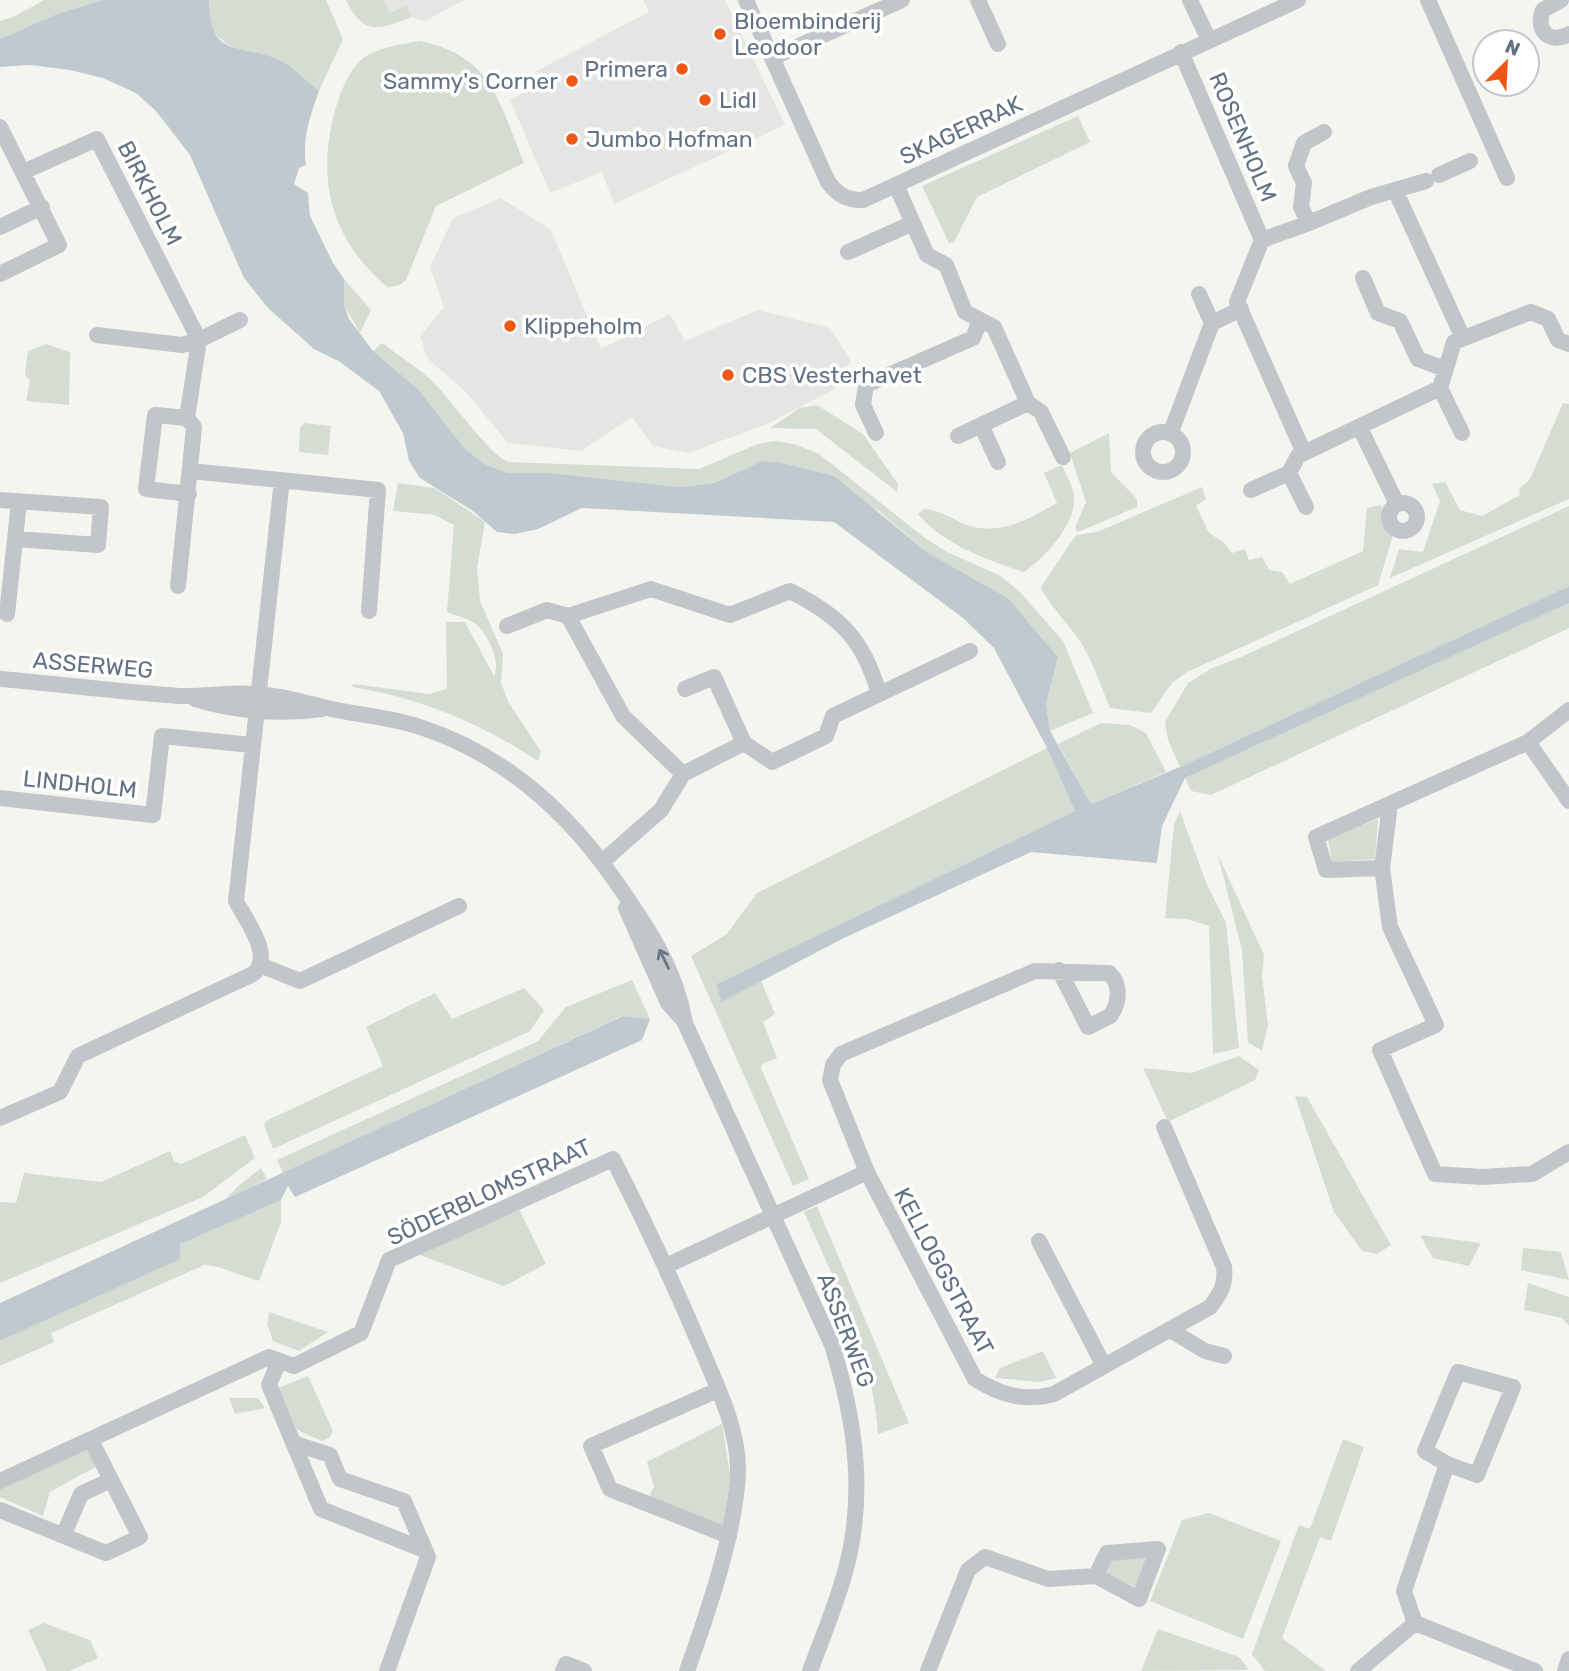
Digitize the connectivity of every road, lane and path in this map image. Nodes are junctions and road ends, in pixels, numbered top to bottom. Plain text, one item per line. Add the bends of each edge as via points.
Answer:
1 (746, 0) edge
2 (902, 0) edge
3 (978, 0) edge
4 (1190, 0) edge
5 (1298, 0) edge
6 (1428, 0) edge
7 (1561, 0) edge
8 (1569, 34) edge
9 (1209, 40) junction
10 (998, 44) dead end
11 (1181, 52) junction
12 (772, 58) junction
13 (0, 127) edge
14 (1324, 132) dead end
15 (1470, 161) dead end
16 (23, 172) junction
17 (1507, 177) dead end
18 (896, 185) junction
19 (1395, 190) junction
20 (42, 207) junction
21 (912, 223) junction
22 (1309, 223) junction
23 (0, 228) edge
24 (1262, 240) junction
25 (848, 252) dead end
26 (0, 274) edge
27 (1363, 278) dead end
28 (1199, 294) dead end
29 (1241, 309) junction
30 (240, 320) dead end
31 (980, 320) junction
32 (1212, 323) junction
33 (97, 335) dead end
34 (1463, 338) junction
35 (199, 341) junction
36 (1569, 344) edge
37 (1445, 369) junction
38 (1440, 388) junction
39 (1028, 402) junction
40 (187, 418) junction
41 (981, 425) junction
42 (1360, 428) junction
43 (1171, 432) dead end
44 (876, 433) dead end
45 (1462, 433) dead end
46 (958, 436) dead end
47 (1304, 453) junction
48 (1063, 457) dead end
49 (998, 462) dead end
50 (191, 471) junction
51 (1289, 473) junction
52 (282, 480) junction
53 (1251, 489) dead end
54 (189, 494) junction
55 (0, 500) edge
56 (19, 502) junction
57 (1397, 504) dead end
58 (1306, 507) dead end
59 (16, 539) junction
60 (178, 586) dead end
61 (369, 611) dead end
62 (7, 614) dead end
63 (568, 616) junction
64 (507, 626) dead end
65 (970, 652) dead end
66 (0, 679) edge
67 (685, 690) dead end
68 (879, 694) junction
69 (257, 702) junction
70 (1569, 710) edge
71 (1528, 741) junction
72 (744, 743) junction
73 (252, 745) junction
74 (683, 774) junction
75 (0, 798) edge
76 (1569, 801) edge
77 (1390, 806) junction
78 (603, 862) junction
79 (1382, 868) junction
80 (459, 906) dead end
81 (260, 965) junction
82 (1059, 970) dead end
83 (0, 1118) edge
84 (1164, 1126) dead end
85 (1569, 1152) edge
86 (867, 1172) junction
87 (774, 1216) junction
88 (1039, 1241) dead end
89 (666, 1266) junction
90 (1170, 1330) junction
91 (1224, 1356) dead end
92 (279, 1361) junction
93 (1104, 1366) junction
94 (718, 1390) junction
95 (91, 1440) junction
96 (293, 1443) junction
97 (1447, 1464) junction
98 (111, 1480) junction
99 (0, 1481) edge
100 (0, 1510) edge
101 (64, 1534) junction
102 (729, 1536) junction
103 (422, 1549) junction
104 (1096, 1576) dead end
105 (1415, 1623) junction
106 (1569, 1659) edge
107 (387, 1671) edge
108 (563, 1671) edge
109 (584, 1671) edge
110 (689, 1671) edge
111 (810, 1671) edge
112 (928, 1671) edge
113 (1358, 1671) edge
114 (1535, 1671) edge
115 (1565, 1671) edge

1 - 12 street, SKAGERRAK
2 - 12 street
3 - 10 street
4 - 9 street
5 - 9 street, SKAGERRAK
6 - 17 street
7 - 8 street via 1543,10 1539,20 1542,31 1551,38
9 - 11 street, SKAGERRAK
11 - 18 street, SKAGERRAK
11 - 24 street, ROSENHOLM
12 - 18 street, SKAGERRAK via 834,189 844,198 863,200
13 - 16 street
14 - 22 street, ROSENHOLM via 1304,143 1296,166 1304,183 1301,207
15 - 19 street
16 - 20 street
16 - 35 street, BIRKHOLM via 97,139
18 - 21 street
19 - 22 street
19 - 34 street
20 - 23 street
20 - 26 street via 59,245
21 - 25 street
21 - 31 street via 927,255 946,265 965,312
22 - 24 street, ROSENHOLM
24 - 29 street via 1237,302
27 - 37 street via 1378,313 1400,321 1418,359
28 - 32 street
29 - 32 street
29 - 47 street
30 - 35 street
31 - 39 street via 994,327
31 - 44 street via 973,338 866,385 863,405
32 - 43 street
33 - 35 street via 182,345
34 - 36 street via 1531,312 1548,319 1558,340
34 - 37 street via 1454,342
35 - 40 street
37 - 38 street
38 - 42 street
38 - 45 street
39 - 41 street
39 - 48 street via 1041,412
40 - 50 street via 194,427
40 - 54 street via 155,415 146,489
41 - 46 street
41 - 49 street
42 - 47 street
42 - 57 street
47 - 51 street
50 - 52 street
50 - 54 street
51 - 53 street
51 - 58 street
52 - 61 street via 379,490
52 - 69 street
54 - 60 street
55 - 56 street
56 - 59 street
56 - 59 street via 101,507 98,545
59 - 62 street
63 - 64 street via 547,610
63 - 68 street via 651,589 730,615 790,591 814,603 846,629 870,663
63 - 74 street via 623,716
65 - 68 street
66 - 69 street, ASSERWEG
67 - 72 street via 714,677
68 - 72 street via 833,716 826,736 772,762
69 - 73 street
69 - 78 street, ASSERWEG via 303,712 328,708 367,713 420,726 463,744 545,798
70 - 71 street
71 - 76 street
71 - 77 street
72 - 74 street
73 - 75 street, LINDHOLM via 162,736 153,815
73 - 81 street via 236,901 261,950
74 - 78 street via 661,810
77 - 79 street
77 - 79 street via 1316,837 1326,870
78 - 87 street, ASSERWEG via 668,1003 685,1023
79 - 85 street via 1390,926 1436,1025 1380,1050 1434,1174 1532,1174
80 - 81 street via 300,981
81 - 83 street via 253,974 78,1056 60,1093
82 - 86 street, KELLOGGSTRAAT via 1035,971 841,1054 833,1065 831,1080
84 - 90 street, KELLOGGSTRAAT via 1219,1253 1226,1282 1210,1307
86 - 87 street, KELLOGGSTRAAT
86 - 93 street, KELLOGGSTRAAT via 975,1379 995,1392 1037,1398 1054,1394
87 - 89 street
87 - 111 street, ASSERWEG via 832,1345 848,1395 858,1453 844,1578
88 - 93 street
89 - 92 street, SÖDERBLOMSTRAAT via 613,1159 389,1261 361,1334 295,1366
89 - 94 street, SÖDERBLOMSTRAAT
90 - 91 street via 1205,1351
90 - 93 street, KELLOGGSTRAAT
92 - 95 street, SÖDERBLOMSTRAAT via 269,1357
92 - 96 street via 269,1385
94 - 102 street, SÖDERBLOMSTRAAT via 738,1467
94 - 102 street via 591,1446 610,1489
95 - 98 street
95 - 99 street, SÖDERBLOMSTRAAT
96 - 103 street via 321,1509
96 - 103 street via 330,1455 340,1479 404,1501
97 - 97 street via 1425,1451 1458,1372 1513,1388 1477,1475
97 - 105 street via 1404,1591
98 - 101 street via 81,1494
98 - 101 street via 140,1537 106,1553
100 - 101 street
102 - 110 street, SÖDERBLOMSTRAAT
103 - 107 street via 428,1557
104 - 112 street via 1048,1579 985,1556 968,1570
105 - 113 street
105 - 114 street
106 - 115 street
108 - 109 street via 566,1664

